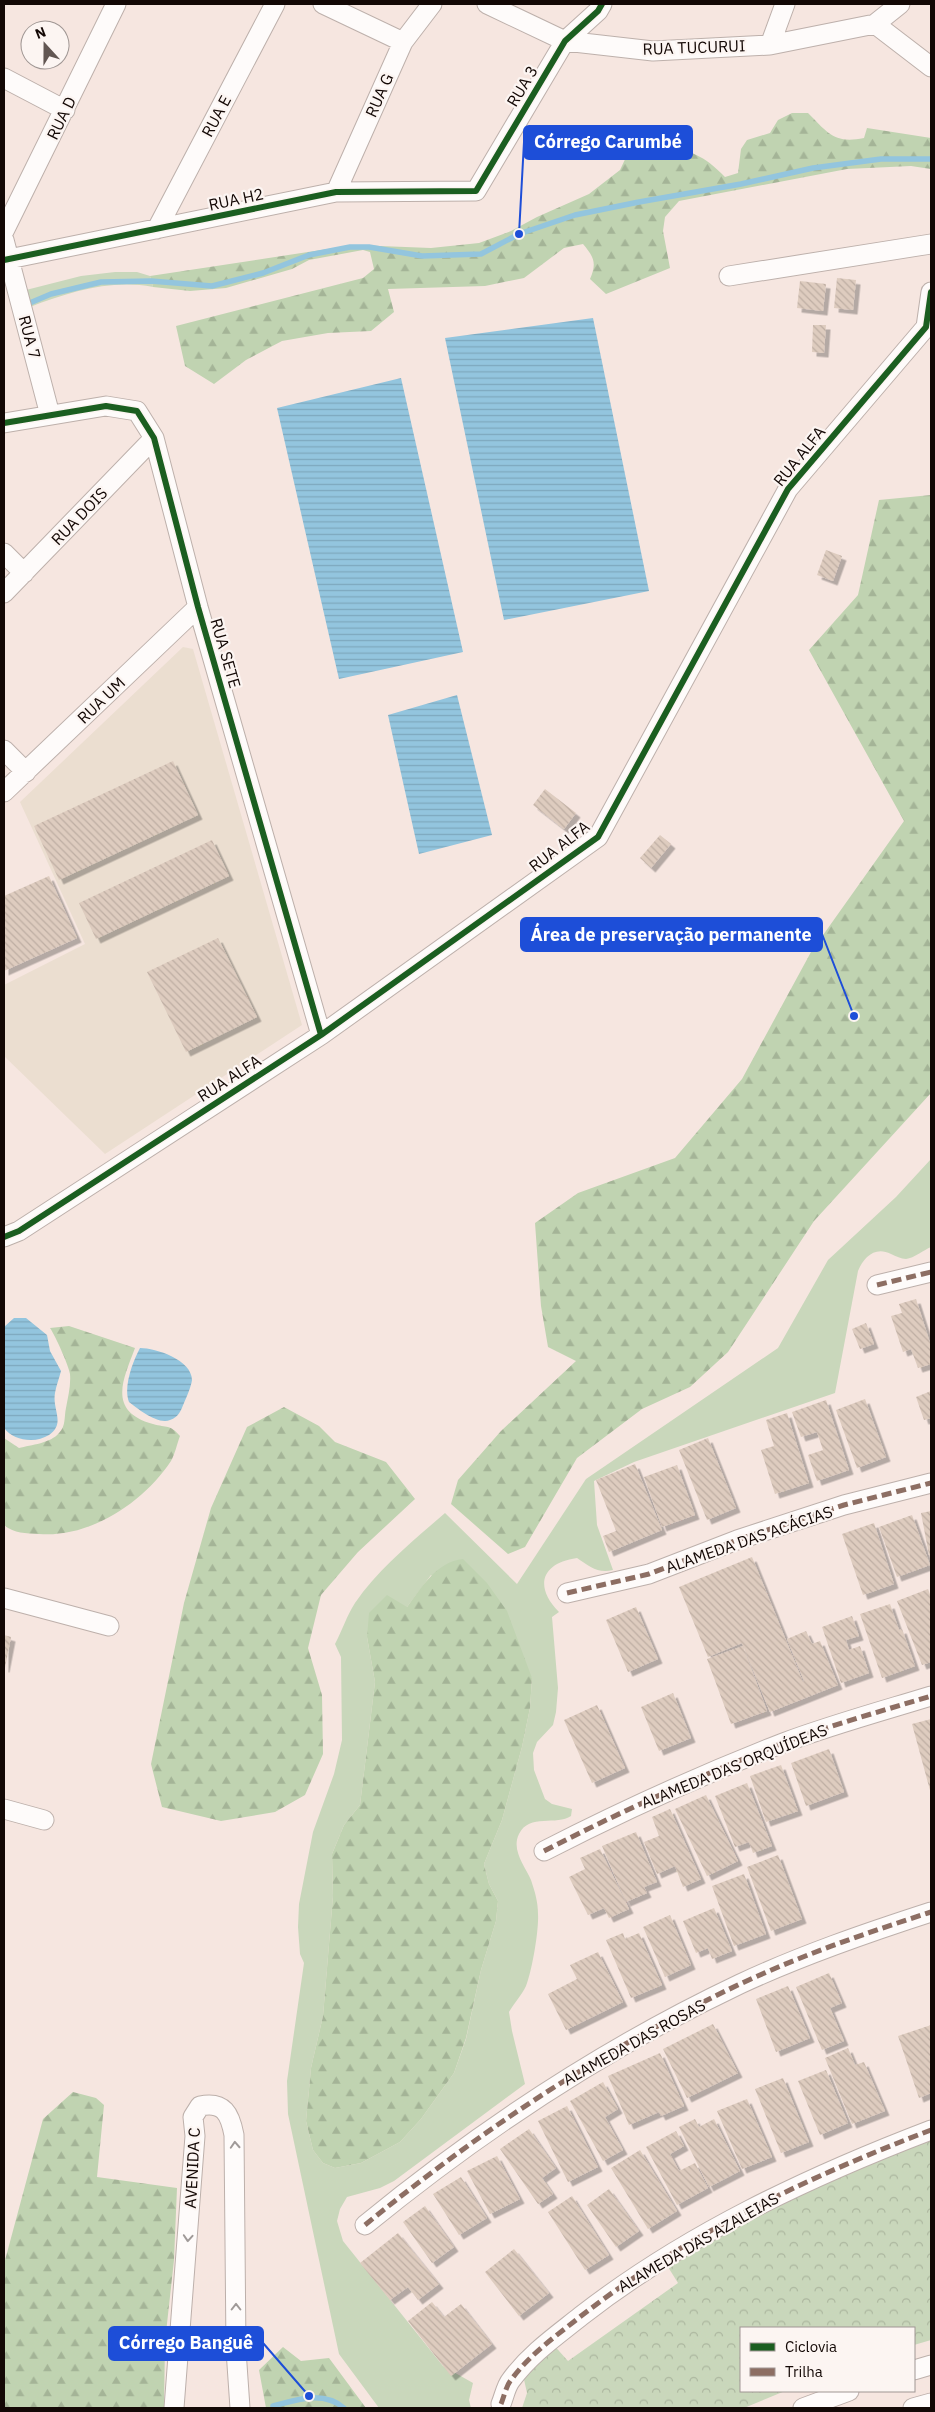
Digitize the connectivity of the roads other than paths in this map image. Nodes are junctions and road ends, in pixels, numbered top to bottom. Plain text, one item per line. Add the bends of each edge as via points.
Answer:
1 (116, 4) edge
2 (275, 4) edge
3 (323, 4) edge
4 (432, 4) edge
5 (488, 4) edge
6 (602, 4) edge
7 (785, 4) edge
8 (900, 4) edge
9 (875, 24) junction
10 (565, 41) junction
11 (403, 42) junction
12 (770, 45) junction
13 (931, 67) edge
14 (4, 78) edge
15 (65, 110) junction
16 (476, 190) joint
17 (336, 192) junction
18 (157, 229) junction
19 (4, 231) edge
20 (4, 240) edge
21 (931, 244) edge
22 (6, 260) edge
23 (729, 276) dead end
24 (931, 292) edge
25 (50, 415) junction
26 (4, 423) edge
27 (154, 438) junction
28 (4, 554) edge
29 (24, 573) junction
30 (4, 593) edge
31 (198, 607) junction
32 (4, 750) edge
33 (26, 772) junction
34 (4, 792) edge
35 (322, 1035) junction
36 (4, 1237) edge
37 (931, 1272) edge
38 (876, 1285) dead end
39 (931, 1483) edge
40 (567, 1593) dead end
41 (4, 1598) edge
42 (110, 1626) dead end
43 (931, 1696) edge
44 (4, 1809) edge
45 (44, 1820) dead end
46 (544, 1851) dead end
47 (931, 1912) edge
48 (931, 2130) edge
49 (365, 2225) dead end
50 (931, 2366) edge
51 (915, 2370) edge
52 (846, 2392) edge
53 (931, 2403) edge
54 (501, 2404) dead end
55 (174, 2408) edge
56 (240, 2408) edge
57 (803, 2408) edge
58 (913, 2408) edge

1 - 15 street, RUA D
2 - 18 street, RUA E
3 - 11 street
4 - 11 street, RUA G
5 - 10 street, RUA TUCURUI
6 - 10 street, RUA 3
7 - 12 street
8 - 9 street, RUA TUCURUI
9 - 12 street, RUA TUCURUI
9 - 13 street
10 - 12 street, RUA TUCURUI via 653,52
10 - 16 street, RUA 3
11 - 17 street, RUA G
14 - 15 street
15 - 19 street, RUA D
16 - 17 street, RUA H2
17 - 18 street, RUA H2
18 - 22 street, RUA H2
20 - 22 street
21 - 23 street
22 - 25 street, RUA 7
24 - 35 street, RUA ALFA via 926,327 788,490 598,837
25 - 26 street, RUA SETE
25 - 27 street, RUA SETE via 106,406 137,411
27 - 29 street, RUA DOIS
27 - 31 street, RUA SETE
28 - 29 street
29 - 30 street, RUA DOIS
31 - 33 street, RUA UM
31 - 35 street, RUA SETE
32 - 33 street
33 - 34 street, RUA UM
35 - 36 street, RUA ALFA via 19,1231
37 - 38 street
39 - 40 street, ALAMEDA DAS ACÁCIAS via 844,1505 737,1540 649,1574
41 - 42 street
43 - 46 street, ALAMEDA DAS ORQUÍDEAS via 767,1749 618,1812
44 - 45 street
47 - 49 street, ALAMEDA DAS ROSAS via 816,1951 665,2022 580,2070 505,2118 427,2174
48 - 54 street, ALAMEDA DAS AZALEIAS via 856,2159 776,2196 614,2290 535,2352 510,2382
50 - 51 street
52 - 57 street
53 - 58 street
56 -> 55 street, AVENIDA C via 236,2350 234,2135 232,2121 213,2103 200,2106 194,2117 196,2136

